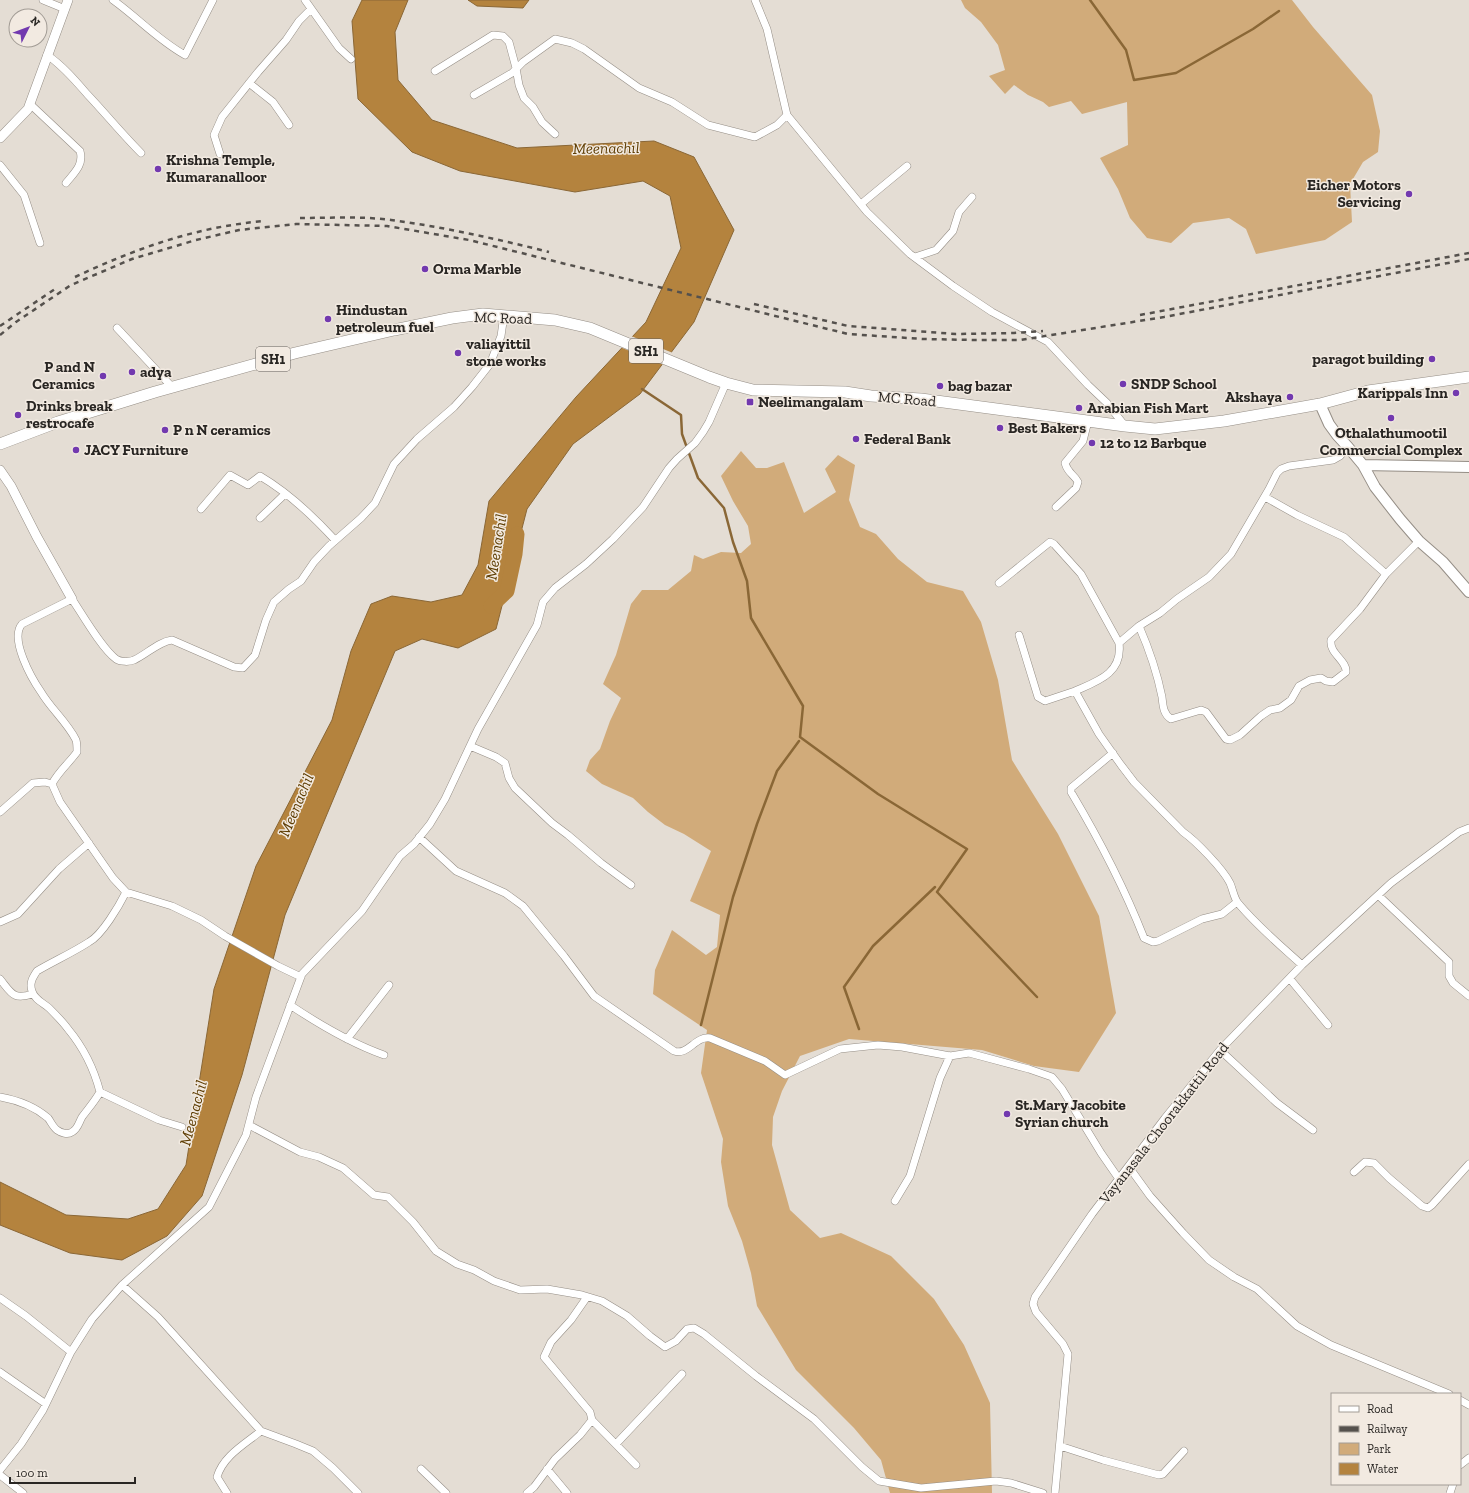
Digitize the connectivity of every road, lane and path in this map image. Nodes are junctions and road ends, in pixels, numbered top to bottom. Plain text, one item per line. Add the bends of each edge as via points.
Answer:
1 (43, 0) edge
2 (112, 0) edge
3 (213, 0) edge
4 (305, 0) edge
5 (755, 0) edge
6 (67, 4) edge
7 (311, 9) junction
8 (47, 55) junction
9 (351, 59) dead end
10 (516, 68) junction
11 (435, 71) dead end
12 (249, 83) junction
13 (474, 95) dead end
14 (30, 104) junction
15 (787, 115) junction
16 (289, 125) dead end
17 (555, 134) dead end
18 (0, 138) edge
19 (141, 153) dead end
20 (220, 154) dead end
21 (0, 165) edge
22 (907, 166) dead end
23 (66, 183) dead end
24 (972, 197) dead end
25 (861, 204) junction
26 (40, 243) dead end
27 (915, 257) junction
28 (504, 315) junction
29 (117, 328) dead end
30 (1469, 377) edge
31 (726, 383) junction
32 (172, 387) junction
33 (1320, 404) junction
34 (1088, 420) junction
35 (1125, 426) junction
36 (0, 444) edge
37 (1348, 447) junction
38 (1363, 465) junction
39 (1469, 467) edge
40 (0, 470) edge
41 (285, 494) junction
42 (1265, 497) junction
43 (1056, 507) dead end
44 (201, 509) dead end
45 (260, 518) dead end
46 (335, 540) junction
47 (1419, 542) junction
48 (1386, 574) junction
49 (999, 583) dead end
50 (1469, 592) edge
51 (72, 599) junction
52 (1139, 626) junction
53 (1018, 635) dead end
54 (1119, 643) junction
55 (1075, 691) junction
56 (470, 746) junction
57 (1113, 753) junction
58 (52, 784) junction
59 (0, 812) edge
60 (1469, 828) edge
61 (419, 837) junction
62 (90, 843) junction
63 (631, 885) dead end
64 (126, 892) junction
65 (1379, 896) junction
66 (1237, 902) junction
67 (0, 922) edge
68 (1302, 965) junction
69 (301, 977) junction
70 (0, 979) edge
71 (1290, 979) junction
72 (389, 985) dead end
73 (33, 994) junction
74 (1469, 996) edge
75 (290, 1005) junction
76 (1328, 1025) dead end
77 (347, 1039) junction
78 (1220, 1050) junction
79 (384, 1055) dead end
80 (950, 1056) junction
81 (100, 1092) junction
82 (0, 1098) edge
83 (249, 1125) junction
84 (182, 1127) dead end
85 (1313, 1130) dead end
86 (1469, 1164) edge
87 (1129, 1167) junction
88 (1354, 1172) dead end
89 (1119, 1179) junction
90 (895, 1201) dead end
91 (122, 1284) junction
92 (587, 1297) junction
93 (0, 1298) edge
94 (71, 1352) junction
95 (0, 1372) edge
96 (682, 1374) dead end
97 (1447, 1393) edge
98 (46, 1404) junction
99 (592, 1420) junction
100 (261, 1431) junction
101 (616, 1444) junction
102 (1060, 1446) junction
103 (1184, 1451) dead end
104 (1469, 1458) edge
105 (1461, 1464) edge
106 (636, 1465) dead end
107 (421, 1469) dead end
108 (547, 1469) junction
109 (0, 1470) edge
110 (0, 1475) edge
111 (23, 1493) edge
112 (226, 1493) edge
113 (358, 1493) edge
114 (446, 1493) edge
115 (527, 1493) edge
116 (567, 1493) edge
117 (1043, 1493) edge
118 (1055, 1493) edge

1 - 6 street
2 - 3 street via 160,39 186,55
4 - 7 street
5 - 15 street via 767,30
6 - 8 street
7 - 9 street via 339,48
7 - 12 street
8 - 14 street
8 - 19 street via 78,83
10 - 11 street via 509,42 503,36 493,36
10 - 13 street via 512,73
10 - 15 street via 554,39 572,42 639,88 672,102 708,125 755,137 777,126
10 - 17 street via 524,98 542,122
12 - 16 street via 272,102
12 - 20 street via 222,117 214,134
14 - 18 street
14 - 23 street via 80,151 81,162
15 - 25 street
21 - 26 street via 24,195
22 - 25 street
24 - 27 street via 959,212 953,231 936,250
25 - 27 street
27 - 35 street via 992,312 1048,342 1107,403
28 - 31 main road, MC Road / SH1 via 555,320 590,328
28 - 32 main road, MC Road / SH1 via 483,314 452,318 394,330 295,353
28 - 46 street via 501,336 490,364 454,407 417,439 394,464 375,503
29 - 32 street
30 - 33 main road, MC Road / SH1 via 1368,391
31 - 34 main road, MC Road / SH1 via 753,390 845,392
31 - 56 street via 703,432 666,473 643,507 586,564 555,588 543,602 537,625
32 - 36 main road, MC Road / SH1 via 58,422
33 - 35 main road, MC Road / SH1 via 1198,424 1155,428
33 - 37 main road via 1329,424
34 - 35 main road, MC Road / SH1
34 - 43 street via 1083,441 1065,463 1066,470 1078,482 1076,488
37 - 38 main road
37 - 42 street via 1333,460 1281,469
38 - 39 main road
38 - 47 main road via 1375,487
40 - 51 street
41 - 44 street via 260,476 248,485 230,475
41 - 45 street
41 - 46 street via 318,521
42 - 48 street via 1344,537
42 - 52 street via 1231,554 1209,577
46 - 51 street via 314,562 301,581 274,602 255,654 243,668 234,667 172,640 163,641 149,653 132,662 117,660 107,650
47 - 48 street
47 - 50 main road via 1442,562
48 - 52 street via 1360,609 1331,640 1333,651 1346,668 1346,672 1333,682 1321,678 1299,686 1291,700 1280,708 1270,710 1230,740 1226,739 1206,712 1201,710 1171,719 1167,717 1154,665
49 - 54 street via 1050,542 1060,549 1081,574
51 - 58 street via 22,624 18,630 20,649 41,693 76,741 77,752
52 - 54 street
53 - 55 street via 1038,697 1045,701
54 - 55 street via 1120,652 1116,667 1106,676
55 - 57 street via 1099,734
56 - 61 street via 438,812
56 - 63 street via 504,763 515,788 552,823
57 - 66 street via 1134,782 1189,836 1230,882
57 - 66 street via 1074,785 1071,792 1109,860 1144,938 1153,942 1158,941 1202,919 1222,914
58 - 59 street via 33,783
58 - 62 street via 60,802
60 - 65 street, Vayanasala Choorakkattil Road via 1459,832 1392,883
61 - 69 street via 400,856 362,911 306,968
61 - 80 street via 456,870 505,894 523,906 594,996 674,1051 680,1053 701,1039 710,1038 765,1061 785,1075 840,1049 878,1045
62 - 64 street via 113,878
62 - 67 street via 59,869 18,914
64 - 69 street via 172,906 201,920 225,936
64 - 73 street via 106,925 91,942 37,971 32,979
65 - 68 street, Vayanasala Choorakkattil Road
65 - 74 street via 1449,962 1452,983
66 - 68 street
68 - 71 street, Vayanasala Choorakkattil Road
69 - 75 street
70 - 73 street via 13,995 24,997
71 - 76 street
71 - 78 street, Vayanasala Choorakkattil Road
72 - 77 street
73 - 81 street via 68,1028 86,1055
75 - 77 street
75 - 83 street via 256,1097
77 - 79 street
78 - 85 street via 1277,1104
78 - 87 street, Vayanasala Choorakkattil Road
80 - 89 street via 969,1053 1052,1077
80 - 90 street via 940,1078 910,1176
81 - 82 street via 76,1128 65,1134 57,1130 49,1119 37,1110
81 - 84 street via 159,1120
83 - 91 street via 208,1207
83 - 92 street via 300,1152 343,1168 374,1194 388,1197 436,1250 457,1264 520,1290 547,1289
86 - 88 street via 1428,1208 1422,1206 1374,1163 1365,1162
87 - 89 street, Vayanasala Choorakkattil Road
87 - 97 street via 1150,1196 1209,1260 1257,1290 1297,1326 1332,1345
89 - 102 street, Vayanasala Choorakkattil Road via 1035,1297 1033,1304 1036,1312 1063,1344 1068,1354
91 - 94 street via 92,1319
91 - 100 street via 158,1317
92 - 99 street via 551,1342 544,1357 590,1412
92 - 117 street via 602,1301 627,1316 665,1347 687,1329 694,1328 704,1334 814,1419 879,1481 921,1488 996,1481
93 - 94 street
94 - 98 street
95 - 98 street
96 - 101 street
98 - 109 street via 21,1444
99 - 101 street
99 - 108 street
100 - 112 street via 220,1468 217,1477
100 - 113 street via 313,1451
101 - 106 street
102 - 103 street via 1159,1475 1163,1474
102 - 118 street, Vayanasala Choorakkattil Road
104 - 105 street
107 - 114 street
108 - 115 street
108 - 116 street
110 - 111 street

